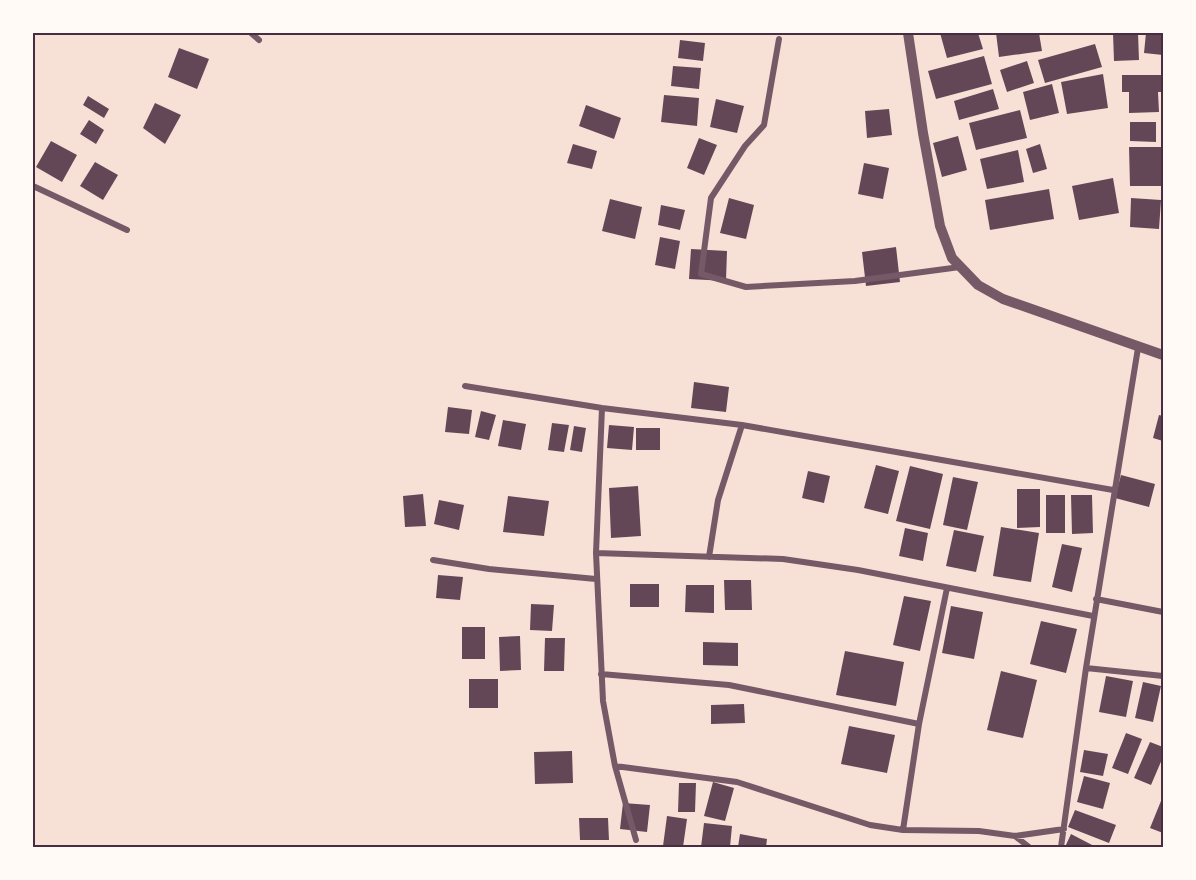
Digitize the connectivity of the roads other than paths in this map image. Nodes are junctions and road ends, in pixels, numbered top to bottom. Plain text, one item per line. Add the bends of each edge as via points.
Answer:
1 (251, 33) edge
2 (908, 33) edge
3 (779, 39) dead end
4 (259, 40) dead end
5 (33, 186) edge
6 (127, 230) dead end
7 (961, 267) junction
8 (1138, 348) junction
9 (1163, 355) edge
10 (465, 386) dead end
11 (602, 408) junction
12 (742, 425) junction
13 (1113, 490) junction
14 (596, 554) junction
15 (709, 557) junction
16 (433, 560) dead end
17 (596, 579) junction
18 (947, 588) junction
19 (1096, 598) junction
20 (1163, 612) edge
21 (1093, 616) junction
22 (1086, 668) junction
23 (601, 674) junction
24 (1163, 676) edge
25 (919, 724) junction
26 (615, 766) junction
27 (1064, 829) junction
28 (903, 830) junction
29 (1015, 836) junction
30 (636, 840) dead end
31 (1029, 847) edge
32 (1061, 847) edge

1 - 4 street
2 - 7 street via 940,226 952,258
3 - 7 street via 764,125 745,146 711,198 701,274 746,287 855,281
5 - 6 street
7 - 8 street via 978,285 1003,298
8 - 9 street
8 - 13 street
10 - 11 street
11 - 12 street
11 - 14 street
12 - 13 street
12 - 15 street via 718,500
13 - 19 street
14 - 15 street
14 - 17 street
15 - 18 street via 783,559
16 - 17 street via 489,570
17 - 23 street
18 - 21 street
18 - 25 street
19 - 20 street
19 - 21 street
21 - 22 street
22 - 24 street
22 - 27 street
23 - 25 street via 729,685
23 - 26 street
25 - 28 street
26 - 28 street via 737,782 870,825
26 - 30 street
27 - 29 street
27 - 32 street
28 - 29 street via 979,831
29 - 31 street

